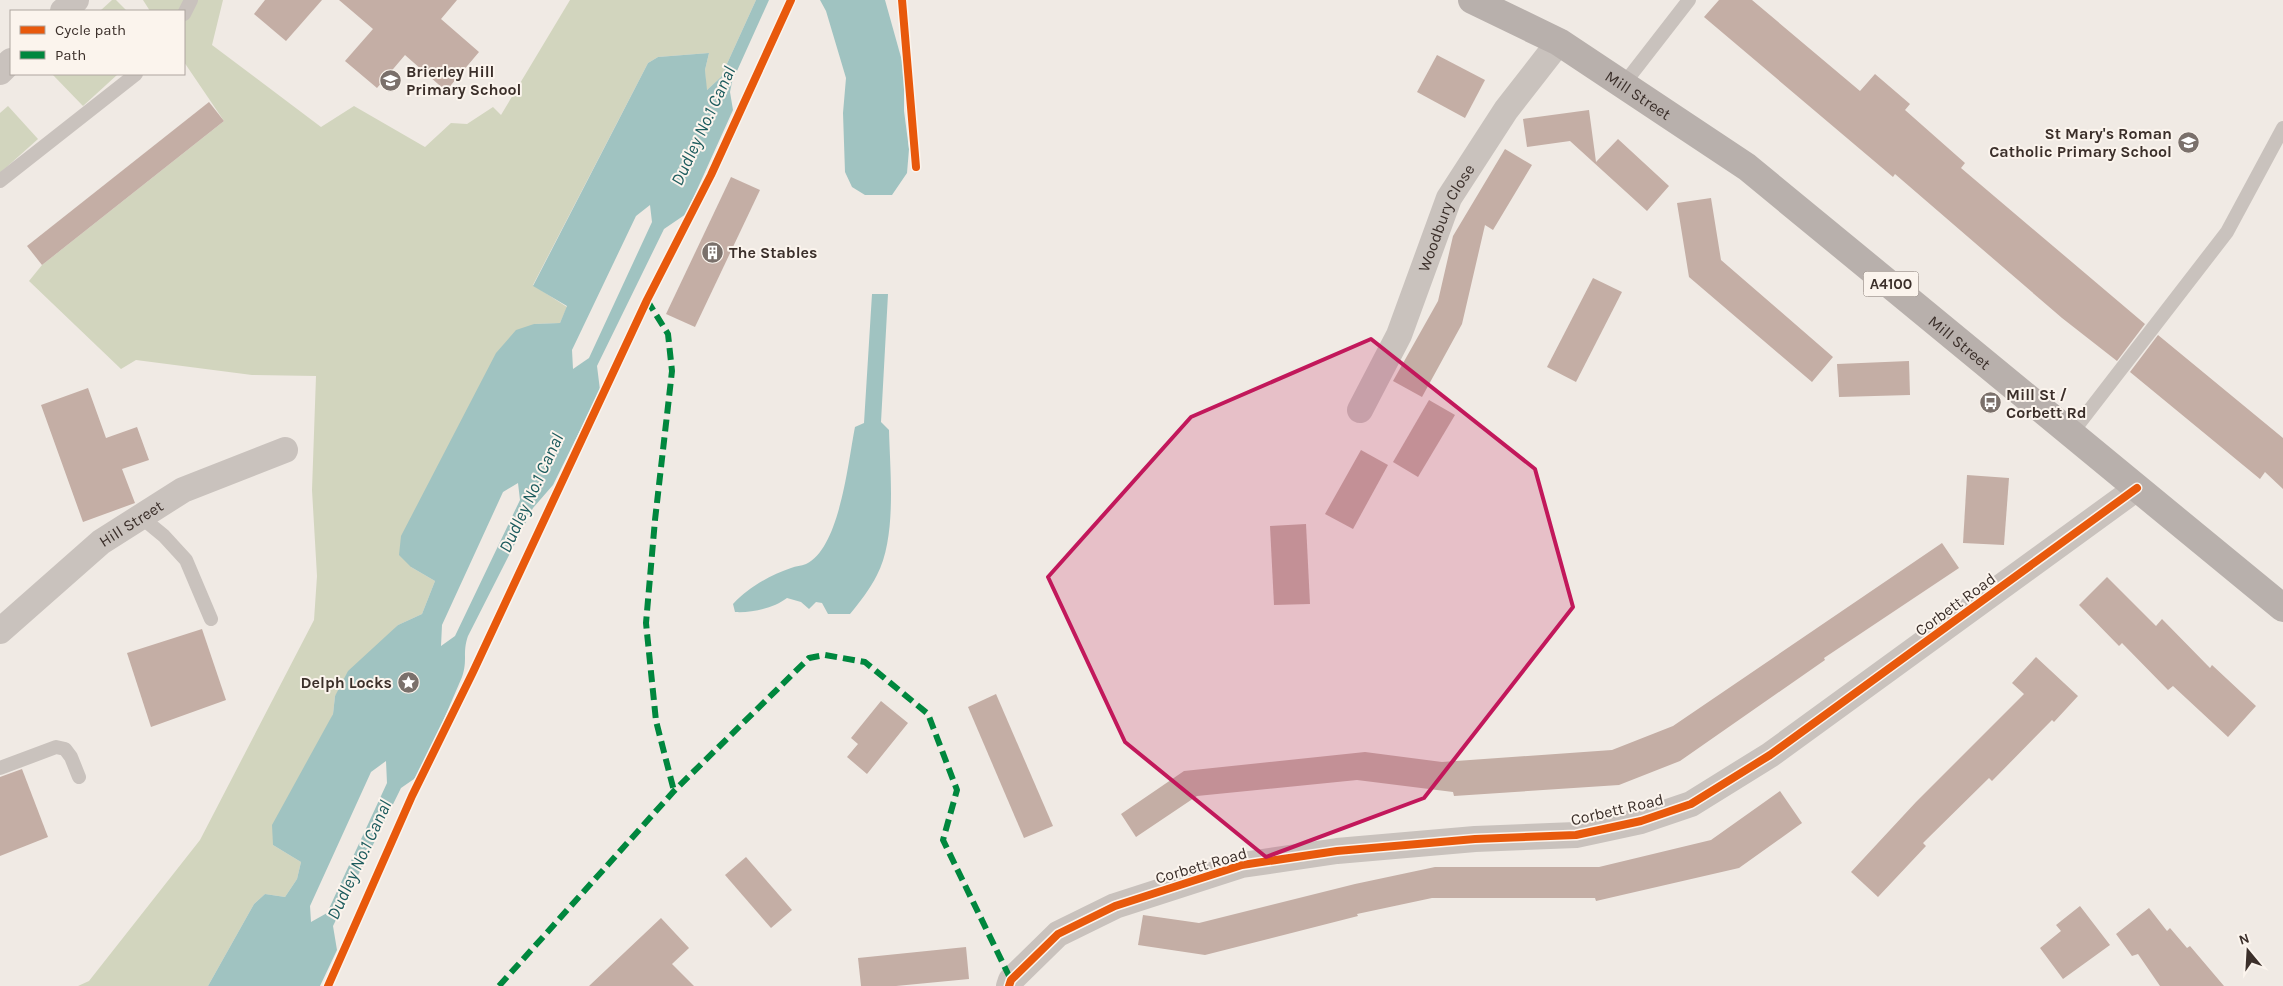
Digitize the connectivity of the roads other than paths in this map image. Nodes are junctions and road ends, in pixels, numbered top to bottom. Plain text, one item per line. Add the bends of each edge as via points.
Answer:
1 (76, 0) edge
2 (191, 0) edge
3 (1472, 0) edge
4 (1690, 0) edge
5 (65, 10) edge
6 (185, 12) edge
7 (1559, 42) junction
8 (10, 62) edge
9 (0, 72) edge
10 (135, 75) edge
11 (1623, 85) junction
12 (2283, 128) edge
13 (0, 181) edge
14 (1360, 410) dead end
15 (2071, 434) junction
16 (285, 450) dead end
17 (2137, 488) junction
18 (141, 517) junction
19 (2283, 608) edge
20 (211, 619) dead end
21 (0, 631) edge
22 (0, 768) edge
23 (79, 777) dead end
24 (1009, 986) edge

1 - 5 street
2 - 6 lane
3 - 7 main road, Mill Street / A4100
4 - 11 lane
7 - 11 main road, Mill Street / A4100
7 - 14 street, Woodbury Close via 1506,110 1449,198 1399,335
8 - 9 street
10 - 13 lane
11 - 15 main road, Mill Street / A4100 via 1747,167
12 - 15 lane via 2226,232
15 - 17 main road, Mill Street / A4100
16 - 18 street, Hill Street via 183,490
17 - 19 main road, Mill Street / A4100
17 - 24 street, Corbett Road via 1770,755 1691,804 1576,835 1475,839 1242,865 1115,906 1058,934 1011,980
18 - 20 lane via 186,560
18 - 21 street, Hill Street via 101,542
22 - 23 lane via 56,747 65,748

